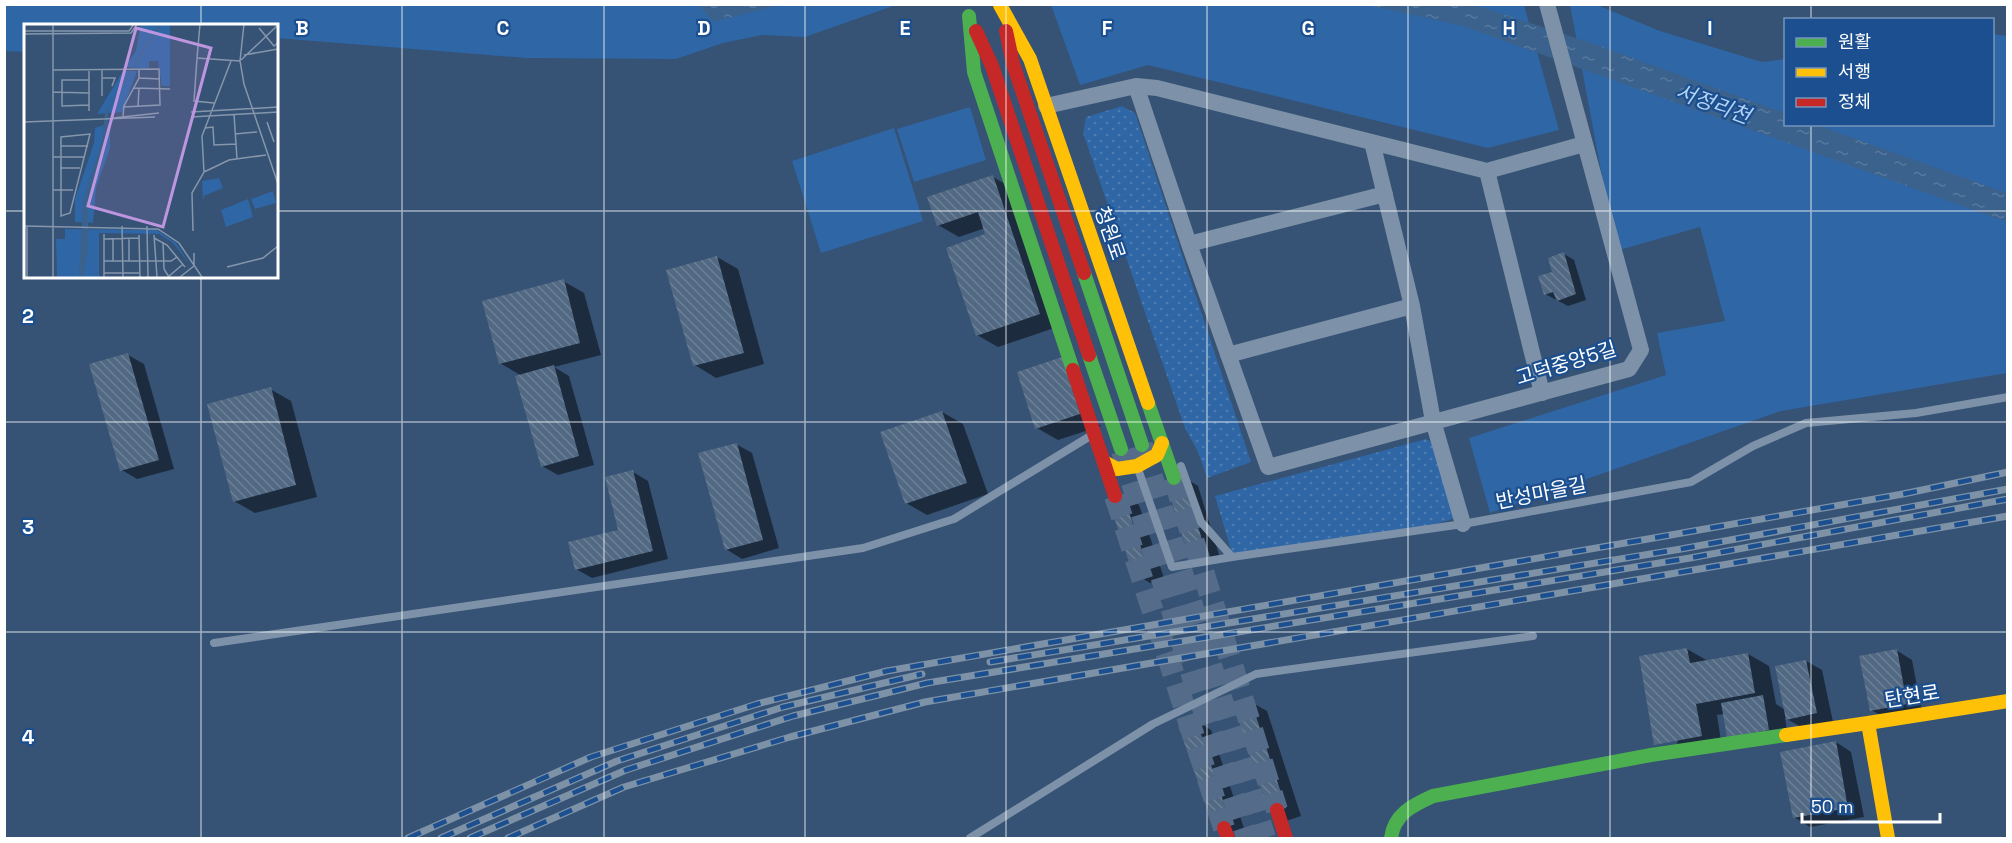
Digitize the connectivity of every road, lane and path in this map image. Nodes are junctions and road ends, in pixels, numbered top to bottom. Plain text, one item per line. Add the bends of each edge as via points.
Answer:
1 (1547, 4) edge
2 (1000, 5) edge
3 (967, 10) edge
4 (1136, 86) junction
5 (1046, 106) junction
6 (1372, 142) junction
7 (1584, 144) junction
8 (1487, 171) junction
9 (1385, 194) junction
10 (1189, 244) junction
11 (1412, 306) junction
12 (1228, 355) junction
13 (1542, 393) junction
14 (2007, 397) edge
15 (1151, 414) junction
16 (1433, 421) junction
17 (1095, 433) junction
18 (1162, 443) junction
19 (1142, 446) tunnel mouth
20 (1121, 449) tunnel mouth
21 (1174, 452) dead end
22 (1104, 462) junction
23 (1180, 462) dead end
24 (1137, 466) junction
25 (1174, 478) tunnel mouth
26 (1115, 496) tunnel mouth
27 (1463, 524) junction
28 (1232, 557) junction
29 (1533, 636) dead end
30 (214, 643) dead end
31 (2007, 701) edge
32 (1868, 723) junction
33 (1277, 810) tunnel mouth
34 (970, 838) edge
35 (1286, 838) edge
36 (1391, 838) edge
37 (1888, 838) edge

1 - 7 street, 고덕중앙5길
2 - 5 main road, 청원로 via 1030,59
2 - 19 main road, 청원로 via 1013,64
3 - 17 main road via 974,72
3 - 20 main road via 992,66
4 - 5 street
4 - 6 street
4 - 10 street, 고덕중앙5길
5 - 15 main road, 청원로
6 - 8 street
6 - 9 street
7 - 8 street
7 - 13 street, 고덕중앙5길 via 1641,350 1629,369
8 - 13 street
9 - 10 street
9 - 11 street
10 - 12 street, 고덕중앙5길
11 - 12 street
11 - 16 street
12 - 16 street, 고덕중앙5길 via 1268,467
13 - 16 street, 고덕중앙5길
14 - 27 lane, 반성마을길 via 1916,413 1806,423 1753,446 1691,482
15 - 18 main road, 청원로
15 - 21 lane
16 - 27 street
17 - 22 main road
17 - 30 lane via 954,519 863,548
18 - 24 main road via 1157,455
18 - 25 main road, 청원로
22 - 24 main road via 1117,470
22 - 26 main road
23 - 28 lane via 1201,522
24 - 28 lane, 반성마을길 via 1172,567
27 - 28 lane, 반성마을길
29 - 34 lane via 1256,674 1154,724
31 - 32 main road, 탄현로
32 - 36 main road via 1651,755 1433,796 1402,811
32 - 37 main road, 탄현로
33 - 35 main road

